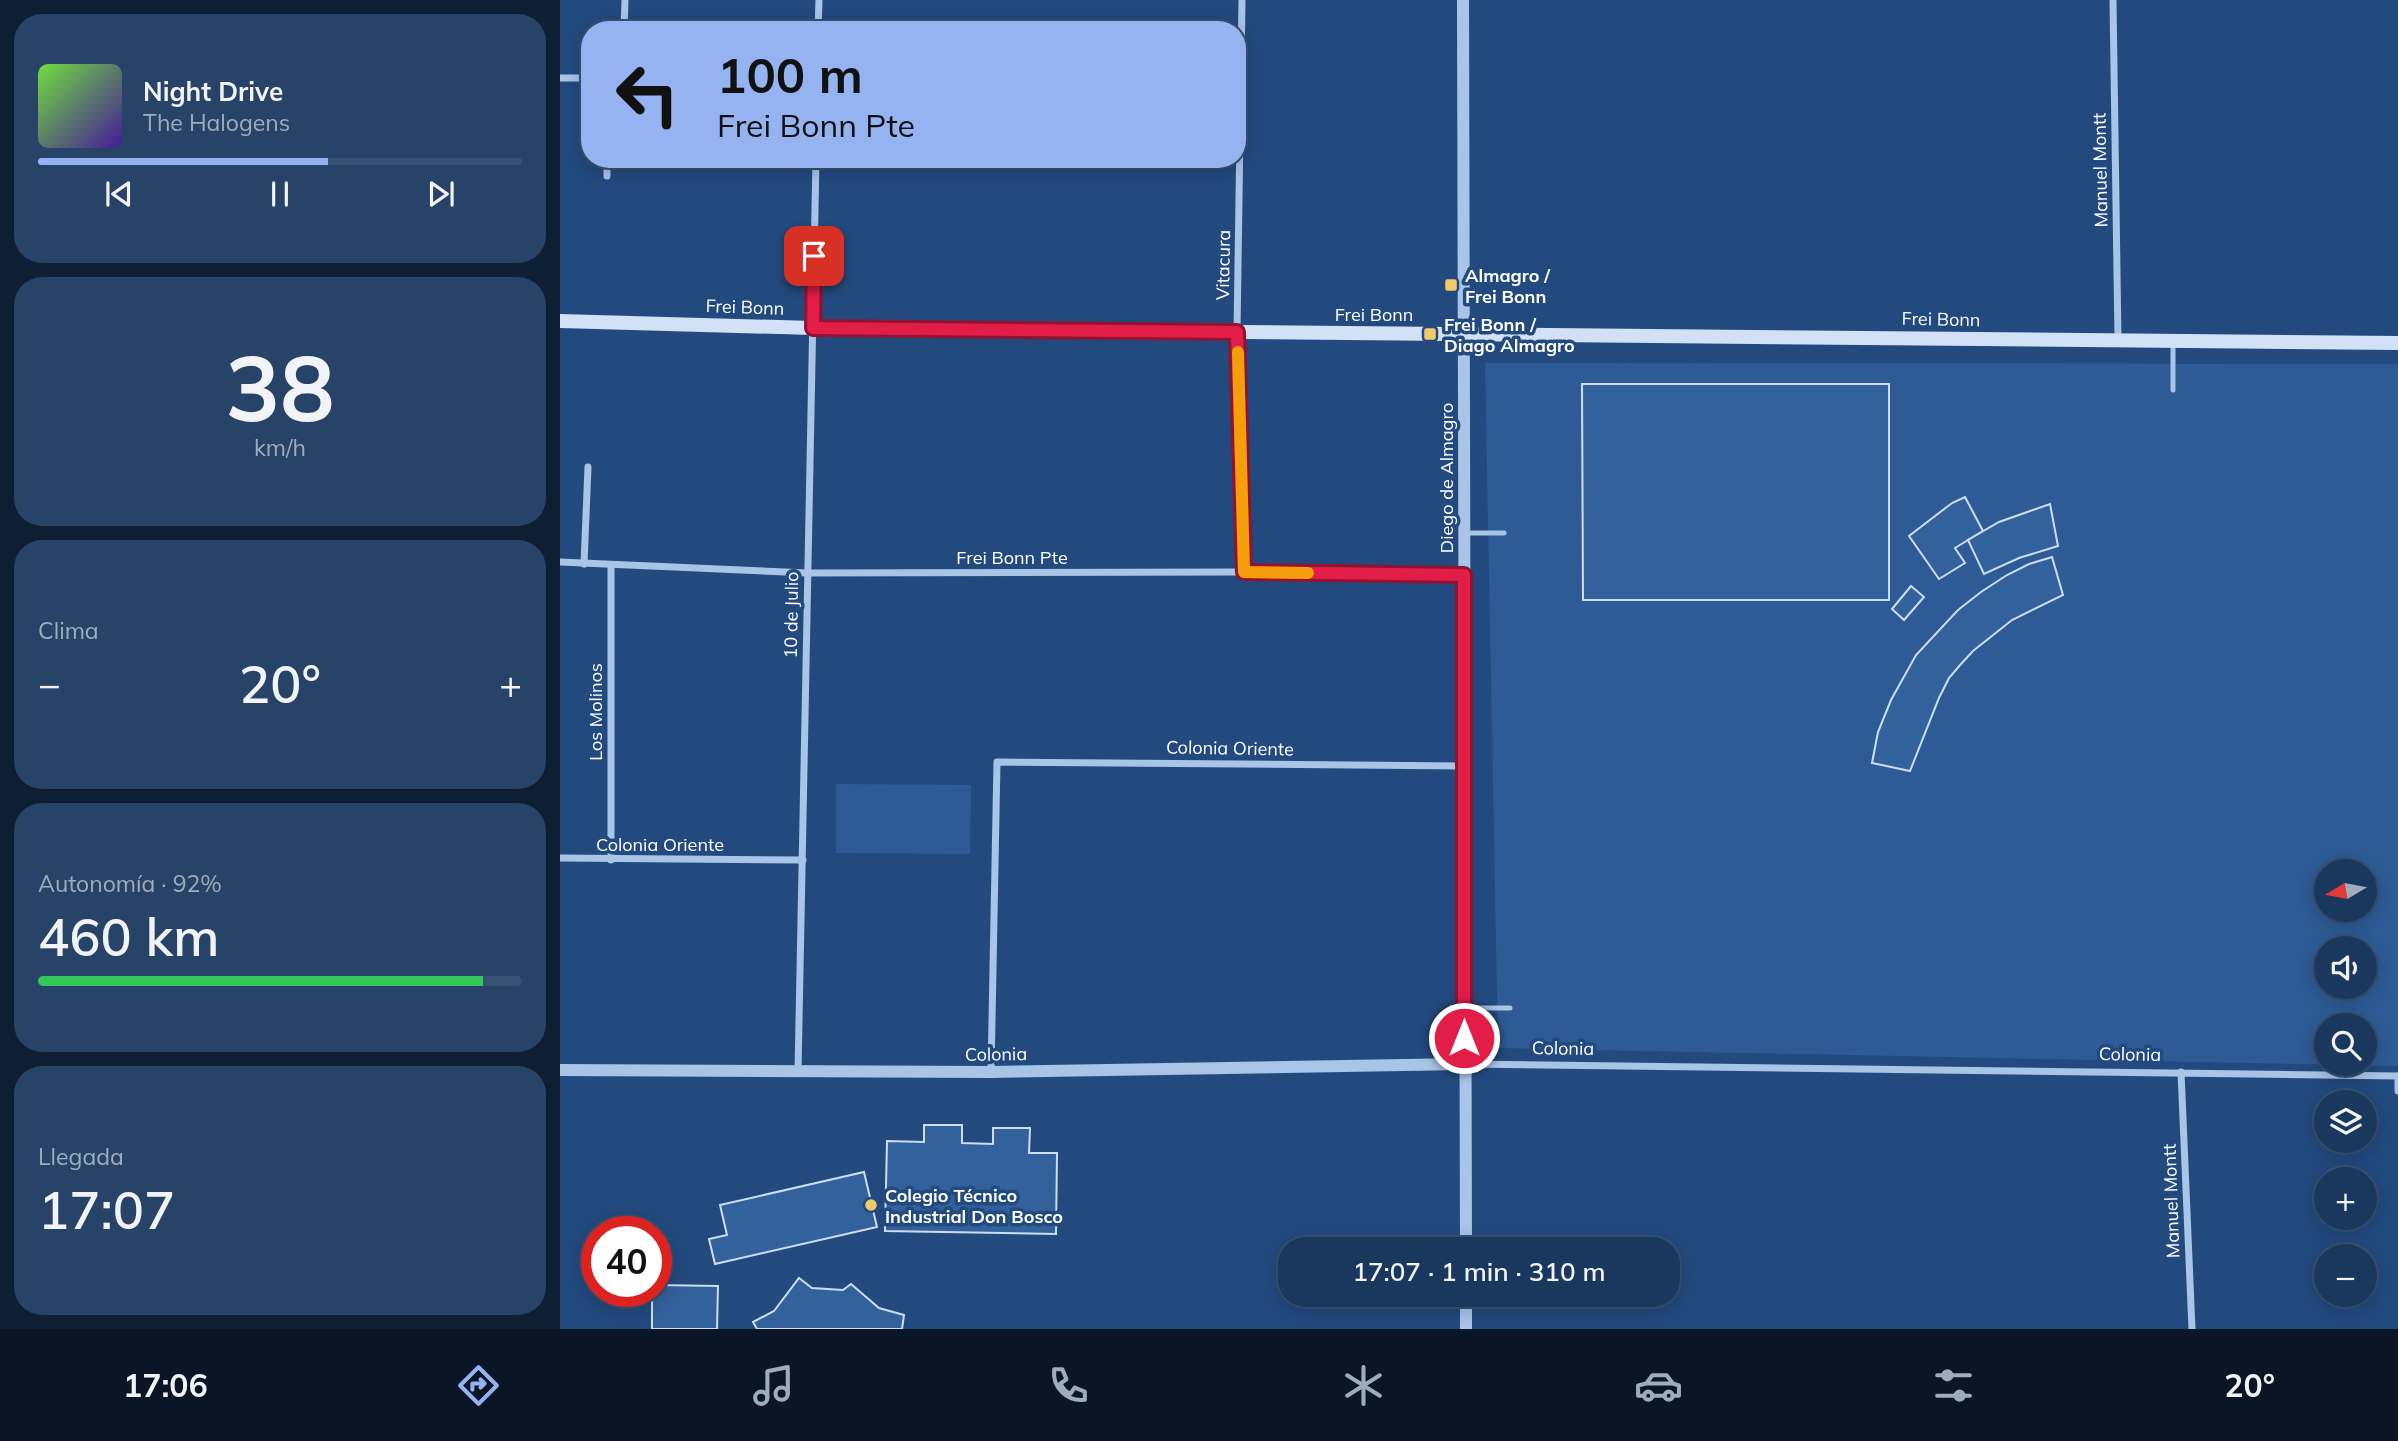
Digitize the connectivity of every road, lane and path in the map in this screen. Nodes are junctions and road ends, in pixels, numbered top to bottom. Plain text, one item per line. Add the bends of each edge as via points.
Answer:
1 (625, 0) edge
2 (818, 0) edge
3 (1242, 0) edge
4 (1463, 0) edge
5 (2113, 0) edge
6 (624, 21) edge
7 (818, 21) edge
8 (1241, 21) edge
9 (560, 78) edge
10 (581, 78) edge
11 (607, 168) edge
12 (816, 168) edge
13 (1238, 168) edge
14 (607, 176) dead end
15 (560, 321) edge
16 (813, 328) junction
17 (1237, 332) junction
18 (1464, 334) junction
19 (2118, 340) junction
20 (2173, 341) junction
21 (2398, 343) edge
22 (2172, 390) dead end
23 (588, 467) dead end
24 (1464, 533) junction
25 (1504, 533) dead end
26 (560, 562) edge
27 (584, 565) junction
28 (611, 565) junction
29 (1244, 572) junction
30 (807, 573) junction
31 (1464, 575) junction
32 (1463, 766) junction
33 (560, 858) edge
34 (611, 860) junction
35 (803, 860) junction
36 (1464, 1008) junction
37 (1510, 1008) dead end
38 (1464, 1064) junction
39 (560, 1070) edge
40 (799, 1072) junction
41 (991, 1072) junction
42 (2182, 1072) junction
43 (2398, 1076) edge
44 (2398, 1091) edge
45 (1466, 1237) edge
46 (1466, 1307) edge
47 (1466, 1329) edge
48 (2192, 1329) edge

1 - 6 street
2 - 7 street
3 - 8 street, Vitacura
4 - 18 street, Diego de Almagro
5 - 19 street, Manuel Montt
9 - 10 street
11 - 14 street
12 - 16 street, 10 de Julio
13 - 17 street, Vitacura
15 - 16 main road, Frei Bonn
16 - 17 main road, Frei Bonn
16 - 30 street, 10 de Julio
17 - 18 main road, Frei Bonn
17 - 29 street, Vitacura
18 - 19 main road, Frei Bonn
18 - 24 street, Diego de Almagro
19 - 20 main road, Frei Bonn
20 - 21 main road, Frei Bonn
20 - 22 lane
23 - 27 street
24 - 25 lane
24 - 31 street, Diego de Almagro
26 - 27 street, Frei Bonn Pte
27 - 28 street, Frei Bonn Pte
28 - 30 street, Frei Bonn Pte
28 - 34 street, Los Molinos
29 - 30 street, Frei Bonn Pte
29 - 31 street, Frei Bonn Pte
30 - 35 street, 10 de Julio
31 - 32 street, Diego de Almagro
32 - 36 street, Diego de Almagro
32 - 41 street, Colonia Oriente via 997,762
33 - 34 street, Colonia Oriente
34 - 35 street, Colonia Oriente
35 - 40 street, 10 de Julio
36 - 37 lane
36 - 38 street, Diego de Almagro
38 - 41 street, Colonia
38 - 42 street, Colonia
38 - 45 street, Diego de Almagro
39 - 40 street, Colonia
40 - 41 street, Colonia
42 - 43 street, Colonia
42 - 48 street, Manuel Montt
43 - 44 street
46 - 47 street

